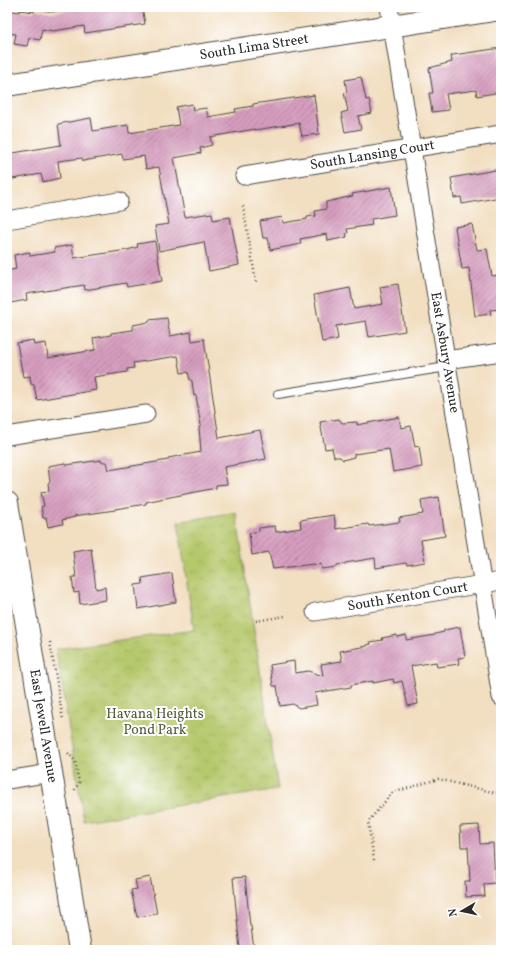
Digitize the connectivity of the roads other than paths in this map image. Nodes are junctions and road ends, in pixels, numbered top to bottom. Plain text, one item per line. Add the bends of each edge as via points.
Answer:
1 (501, 9) edge
2 (391, 16) edge
3 (7, 85) edge
4 (501, 134) edge
5 (412, 148) junction
6 (244, 176) dead end
7 (119, 201) dead end
8 (7, 220) edge
9 (501, 352) edge
10 (447, 364) junction
11 (278, 394) dead end
12 (146, 414) dead end
13 (7, 436) edge
14 (7, 503) edge
15 (501, 581) edge
16 (483, 584) junction
17 (315, 612) dead end
18 (501, 697) edge
19 (51, 773) junction
20 (7, 780) edge
21 (80, 950) edge

1 - 2 street, South Lima Street
2 - 3 street, South Lima Street
2 - 5 street, East Asbury Avenue
4 - 5 street, South Lansing Court
5 - 6 street, South Lansing Court
5 - 10 street, East Asbury Avenue
7 - 8 street
9 - 10 street
10 - 11 lane
10 - 16 street, East Asbury Avenue
12 - 13 street
14 - 19 street, East Jewell Avenue
15 - 16 street, South Kenton Court
16 - 17 street, South Kenton Court
16 - 18 street, East Asbury Avenue
19 - 20 street
19 - 21 street, East Jewell Avenue

